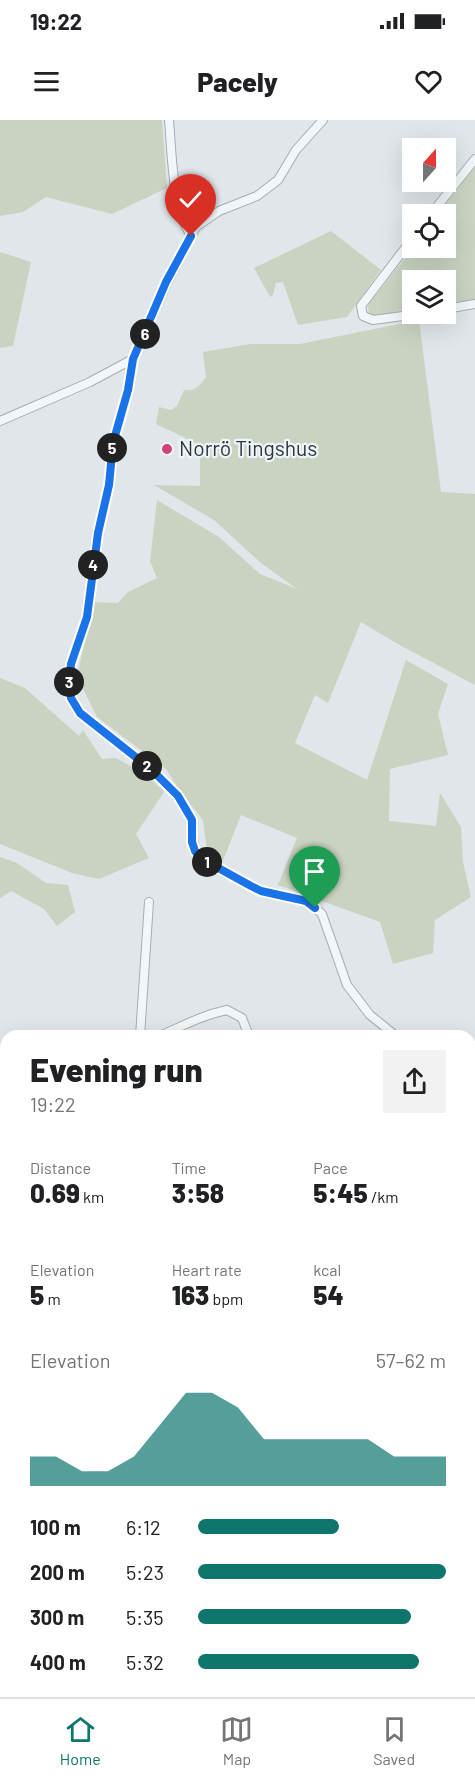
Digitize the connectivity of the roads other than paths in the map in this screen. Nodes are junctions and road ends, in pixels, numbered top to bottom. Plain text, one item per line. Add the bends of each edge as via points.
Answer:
1 (169, 120) edge
2 (323, 120) edge
3 (475, 159) edge
4 (439, 204) edge
5 (191, 236) junction
6 (402, 252) edge
7 (475, 304) edge
8 (456, 307) edge
9 (402, 316) edge
10 (133, 359) junction
11 (0, 421) edge
12 (150, 902) dead end
13 (140, 1030) edge
14 (172, 1030) edge
15 (247, 1030) edge
16 (389, 1030) edge

1 - 5 street via 176,190
2 - 5 street via 296,150 278,180 256,196 219,211 196,227
3 - 4 street
5 - 10 street
6 - 9 street via 362,306 363,316 373,320
7 - 8 street
10 - 11 street
10 - 16 street via 113,443 87,617 71,664 71,698 80,713 152,770 178,796 192,820 192,842 202,859 261,891 306,901 322,914 347,986 370,1015
12 - 13 street
14 - 15 street via 227,1010 242,1018

